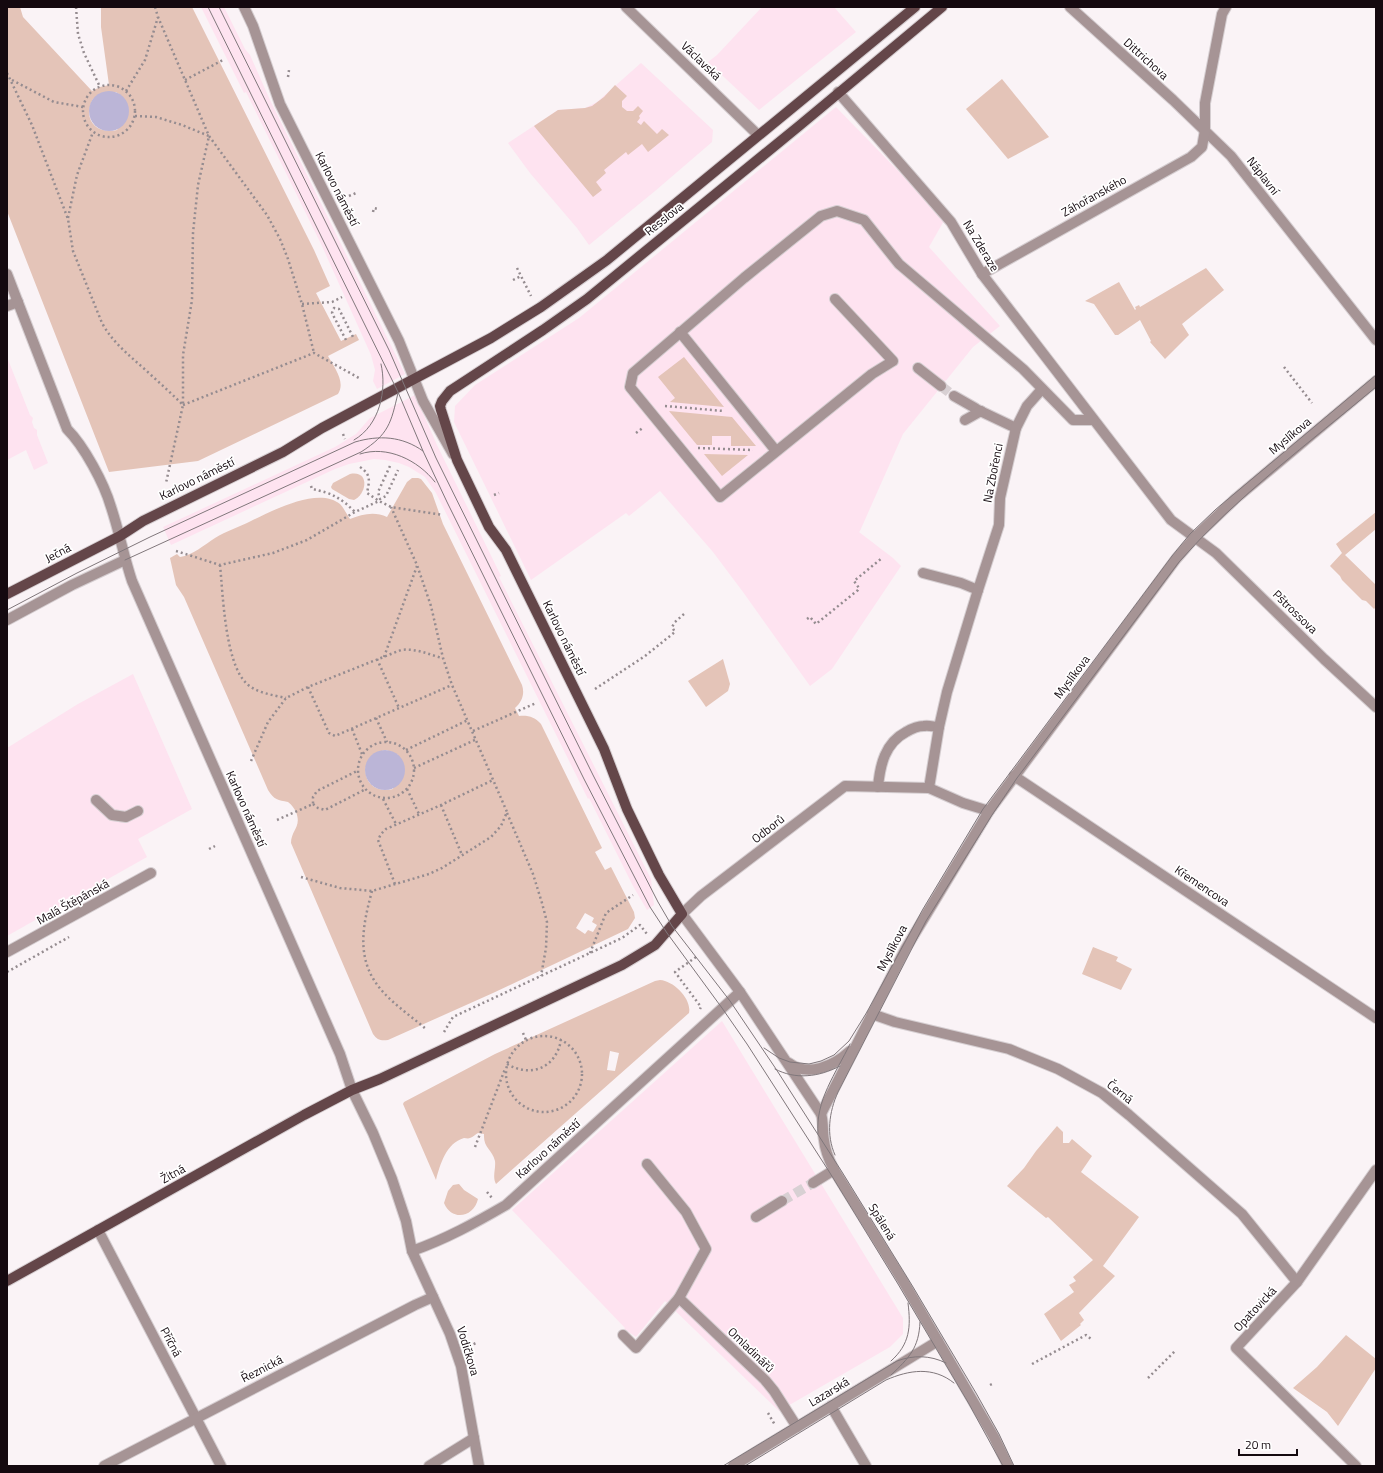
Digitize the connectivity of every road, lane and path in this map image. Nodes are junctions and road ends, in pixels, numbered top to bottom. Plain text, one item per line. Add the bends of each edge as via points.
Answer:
1 (76, 7) edge
2 (155, 7) edge
3 (244, 7) edge
4 (626, 7) edge
5 (915, 7) edge
6 (942, 7) edge
7 (1070, 7) edge
8 (1226, 7) edge
9 (158, 17) junction
10 (223, 60) dead end
11 (289, 70) dead end
12 (7, 73) edge
13 (288, 77) dead end
14 (10, 80) junction
15 (185, 80) junction
16 (100, 87) junction
17 (126, 92) junction
18 (838, 92) junction
19 (83, 107) junction
20 (135, 116) junction
21 (1205, 130) junction
22 (93, 132) junction
23 (758, 135) junction
24 (209, 136) junction
25 (356, 193) dead end
26 (349, 196) dead end
27 (378, 209) dead end
28 (373, 212) dead end
29 (68, 219) junction
30 (517, 268) dead end
31 (7, 274) edge
32 (982, 274) junction
33 (521, 276) junction
34 (513, 280) dead end
35 (342, 297) dead end
36 (532, 297) dead end
37 (835, 299) dead end
38 (18, 302) junction
39 (332, 302) junction
40 (302, 304) junction
41 (7, 306) edge
42 (334, 308) junction
43 (680, 332) junction
44 (353, 336) dead end
45 (346, 340) dead end
46 (1376, 340) edge
47 (314, 353) junction
48 (1284, 367) dead end
49 (918, 368) dead end
50 (359, 378) dead end
51 (414, 379) junction
52 (1376, 381) edge
53 (941, 386) tunnel mouth
54 (1042, 389) junction
55 (954, 396) tunnel mouth
56 (1312, 403) dead end
57 (644, 404) junction
58 (183, 405) junction
59 (977, 409) junction
60 (744, 412) junction
61 (965, 420) dead end
62 (1093, 420) junction
63 (1016, 428) junction
64 (680, 448) junction
65 (776, 451) junction
66 (457, 460) junction
67 (390, 466) dead end
68 (360, 467) dead end
69 (398, 470) dead end
70 (166, 483) dead end
71 (311, 486) dead end
72 (499, 493) dead end
73 (494, 495) dead end
74 (379, 500) junction
75 (392, 507) junction
76 (355, 512) junction
77 (443, 515) dead end
78 (120, 536) junction
79 (1195, 537) junction
80 (176, 551) dead end
81 (882, 558) dead end
82 (125, 560) junction
83 (220, 565) junction
84 (417, 565) junction
85 (923, 573) dead end
86 (978, 590) junction
87 (7, 594) edge
88 (684, 614) dead end
89 (807, 619) dead end
90 (7, 620) edge
91 (384, 657) junction
92 (443, 658) junction
93 (377, 659) junction
94 (452, 685) junction
95 (308, 687) junction
96 (595, 688) dead end
97 (286, 698) junction
98 (536, 703) dead end
99 (1376, 707) edge
100 (399, 708) junction
101 (376, 718) junction
102 (468, 720) junction
103 (939, 727) junction
104 (352, 729) junction
105 (473, 731) junction
106 (476, 740) junction
107 (387, 742) junction
108 (406, 750) junction
109 (362, 754) junction
110 (250, 761) dead end
111 (414, 768) junction
112 (357, 771) junction
113 (1014, 776) junction
114 (493, 780) junction
115 (878, 787) junction
116 (929, 788) junction
117 (407, 789) junction
118 (364, 790) junction
119 (383, 799) junction
120 (96, 800) dead end
121 (313, 804) junction
122 (441, 805) junction
123 (989, 811) junction
124 (138, 812) dead end
125 (507, 812) junction
126 (419, 814) junction
127 (277, 820) dead end
128 (396, 824) junction
129 (215, 846) dead end
130 (209, 849) dead end
131 (462, 855) junction
132 (151, 873) dead end
133 (301, 878) dead end
134 (395, 884) junction
135 (372, 891) junction
136 (633, 894) dead end
137 (682, 914) junction
138 (645, 932) dead end
139 (7, 952) edge
140 (590, 954) junction
141 (675, 972) dead end
142 (541, 977) junction
143 (740, 992) junction
144 (700, 1012) dead end
145 (872, 1014) junction
146 (453, 1017) dead end
147 (1376, 1018) edge
148 (426, 1029) dead end
149 (523, 1033) dead end
150 (526, 1040) junction
151 (561, 1040) junction
152 (856, 1044) junction
153 (786, 1061) junction
154 (506, 1064) junction
155 (352, 1090) junction
156 (821, 1114) junction
157 (475, 1147) dead end
158 (647, 1164) dead end
159 (834, 1170) junction
160 (1376, 1170) edge
161 (813, 1183) tunnel mouth
162 (487, 1192) dead end
163 (492, 1198) dead end
164 (782, 1201) tunnel mouth
165 (756, 1217) dead end
166 (98, 1230) junction
167 (412, 1250) junction
168 (7, 1281) edge
169 (1297, 1282) junction
170 (433, 1297) junction
171 (679, 1298) junction
172 (623, 1335) dead end
173 (1091, 1339) dead end
174 (938, 1341) junction
175 (476, 1343) dead end
176 (468, 1346) dead end
177 (1176, 1350) dead end
178 (1032, 1364) dead end
179 (1148, 1378) dead end
180 (994, 1383) dead end
181 (990, 1385) dead end
182 (831, 1406) junction
183 (768, 1414) dead end
184 (196, 1418) junction
185 (776, 1427) dead end
186 (797, 1427) junction
187 (474, 1438) junction
188 (104, 1466) edge
189 (221, 1466) edge
190 (429, 1466) edge
191 (479, 1466) edge
192 (733, 1466) edge
193 (866, 1466) edge
194 (1008, 1466) edge
195 (1356, 1466) edge

1 - 16 path via 78,34
2 - 9 path
3 - 51 street, Karlovo náměstí via 280,104 399,341
4 - 23 street, Václavská
5 - 23 main road, Resslova
6 - 18 main road, Resslova
7 - 21 street, Dittrichova
8 - 21 street via 1222,14 1205,103
9 - 15 path
9 - 17 path via 145,60
10 - 15 path
11 - 13 path
12 - 14 path
14 - 19 path via 54,102
14 - 29 path via 32,126
15 - 24 path
16 - 17 path via 109,85
16 - 19 path via 86,98
17 - 20 path via 132,98
18 - 32 street, Na Zderaze via 951,222
18 - 66 main road, Resslova via 587,299 448,393 440,406
19 - 22 path via 83,116
20 - 22 path via 132,124 119,136 101,136
20 - 24 path via 156,117
21 - 32 street, Záhořanského via 1202,147 1191,157
21 - 46 street, Náplavní via 1231,156
22 - 29 path via 77,175
23 - 51 main road, Resslova via 607,260 545,305 491,338
24 - 40 path via 267,215 288,259
24 - 58 path via 198,185 193,233 192,300 183,355
25 - 26 path
27 - 28 path via 374,208
29 - 58 path via 78,265 107,331 120,348
30 - 33 path
31 - 38 street, Karlovo náměstí
32 - 62 street, Na Zderaze
33 - 34 path
33 - 36 path
35 - 39 path
37 - 65 street via 893,361 872,374
38 - 41 street
38 - 78 street, Karlovo náměstí via 67,429 76,438 93,468 111,505
39 - 40 path
39 - 42 path
40 - 47 path
42 - 44 path via 339,309
42 - 45 path via 332,313
43 - 54 street via 821,216 837,211 864,220 899,264 1023,369
43 - 57 street via 632,373 630,387
43 - 60 street
47 - 50 path
47 - 58 path
48 - 56 path
49 - 53 street
51 - 66 street, Karlovo náměstí via 422,401
51 - 78 main road, Karlovo náměstí via 282,452 143,521
52 - 79 street, Myslíkova via 1235,499
54 - 62 street via 1072,420
54 - 63 street, Na Zbořenci via 1027,406
55 - 59 street
57 - 60 path
57 - 64 street
58 - 70 path
59 - 61 street
59 - 63 street
60 - 65 street
62 - 79 street, Na Zderaze via 1171,520
63 - 86 street, Na Zbořenci via 1000,498 999,525
64 - 65 path
64 - 65 street via 720,497
66 - 137 main road, Karlovo náměstí via 489,527 506,550 604,749 627,809 659,875
67 - 74 path via 378,492
68 - 74 path via 366,471 370,480 367,493
69 - 74 path via 386,496
71 - 76 path via 312,489 328,492 345,502
72 - 73 path
74 - 75 path
74 - 76 path
75 - 77 path
75 - 84 path
76 - 83 path via 323,532 291,547
78 - 82 street, Karlovo náměstí
78 - 87 main road, Ječná
79 - 99 street, Pštrossova via 1216,553
79 - 113 street, Myslíkova
80 - 83 path
81 - 89 path via 854,581 858,590 816,624 810,617
82 - 90 street
82 - 155 street, Karlovo náměstí via 168,666 340,1054
83 - 97 path via 228,639 240,675 247,684 257,690
84 - 91 path
84 - 92 path via 431,606
85 - 86 street
86 - 103 street, Na Zbořenci
88 - 96 path via 672,627 675,632 645,656
91 - 92 path via 408,649
91 - 93 path
92 - 94 path
93 - 95 path
93 - 100 path
94 - 100 path
94 - 102 path
95 - 97 path
95 - 104 path via 329,733 335,736
97 - 110 path via 268,722
98 - 105 path
100 - 101 path
101 - 104 path
101 - 107 path
102 - 105 path
102 - 108 path
103 - 115 street via 913,728 898,736 888,747 882,761
103 - 116 street, Na Zbořenci
104 - 109 path
105 - 106 path
106 - 111 path
106 - 114 path
107 - 108 path
107 - 109 path via 377,743
108 - 111 path
109 - 112 path
111 - 117 path
112 - 118 path
112 - 121 path via 317,791 313,797
113 - 123 street, Myslíkova
113 - 147 street, Křemencova
114 - 122 path
114 - 125 path
115 - 116 street, Odborů
115 - 137 street, Odborů via 844,786 701,896
116 - 123 street, Odborů
117 - 119 path via 400,795
117 - 126 path
118 - 119 path
118 - 121 path via 325,810
119 - 128 path
120 - 124 street via 112,815 126,817
121 - 127 path
122 - 126 path
122 - 131 path
123 - 145 street, Myslíkova via 921,921
125 - 131 path via 497,831
125 - 142 path via 533,874 547,922
126 - 128 path
128 - 134 path via 386,829 378,840
129 - 130 path
131 - 134 path via 442,868
132 - 139 street, Malá Štěpánská
133 - 135 path via 340,888
134 - 135 path
135 - 148 path via 363,939 367,965 385,994
136 - 140 path via 606,913
137 - 143 street, Karlovo náměstí
137 - 155 main road via 655,945 622,965
138 - 140 path via 640,925 622,938
140 - 142 path
141 - 144 path via 701,1007
142 - 146 path
143 - 153 street, Spálená
143 - 167 street, Karlovo náměstí via 506,1205 467,1228
145 - 152 street, Myslíkova
145 - 169 street, Černá via 895,1022 1009,1049 1058,1069 1102,1093 1242,1214
149 - 150 path
150 - 151 path via 538,1036 550,1036
150 - 154 path via 510,1055
151 - 154 path via 555,1056 542,1068 520,1070
151 - 154 path via 572,1048 579,1059 582,1072 575,1097 553,1112 540,1113 527,1109 516,1101 508,1090 505,1078
152 - 153 street, Myslíkova via 836,1062 820,1068 800,1069
152 - 156 street, Myslíkova
153 - 156 street, Spálená
154 - 157 path
155 - 166 main road, Žitná
155 - 167 street, Karlovo náměstí via 392,1179 406,1221
156 - 159 street, Spálená via 826,1153
158 - 171 street via 686,1212 706,1249
159 - 161 street
159 - 174 street, Spálená
160 - 169 street, Opatovická
162 - 163 path
164 - 165 street
166 - 168 main road, Žitná
166 - 184 street, Příčná
167 - 170 street, Vodičkova
169 - 195 street, Opatovická via 1236,1348
170 - 184 street, Řeznická
170 - 187 street, Vodičkova via 461,1366
171 - 172 street via 636,1348
171 - 186 street, Omladinářů via 765,1380
173 - 178 path via 1086,1335
174 - 182 street, Lazarská
174 - 194 street, Spálená
175 - 176 path
177 - 179 path
180 - 181 path
182 - 186 street, Lazarská
182 - 193 street
183 - 185 path
184 - 188 street, Řeznická
184 - 189 street, Příčná
186 - 192 street, Lazarská
187 - 190 street
187 - 191 street, Vodičkova

